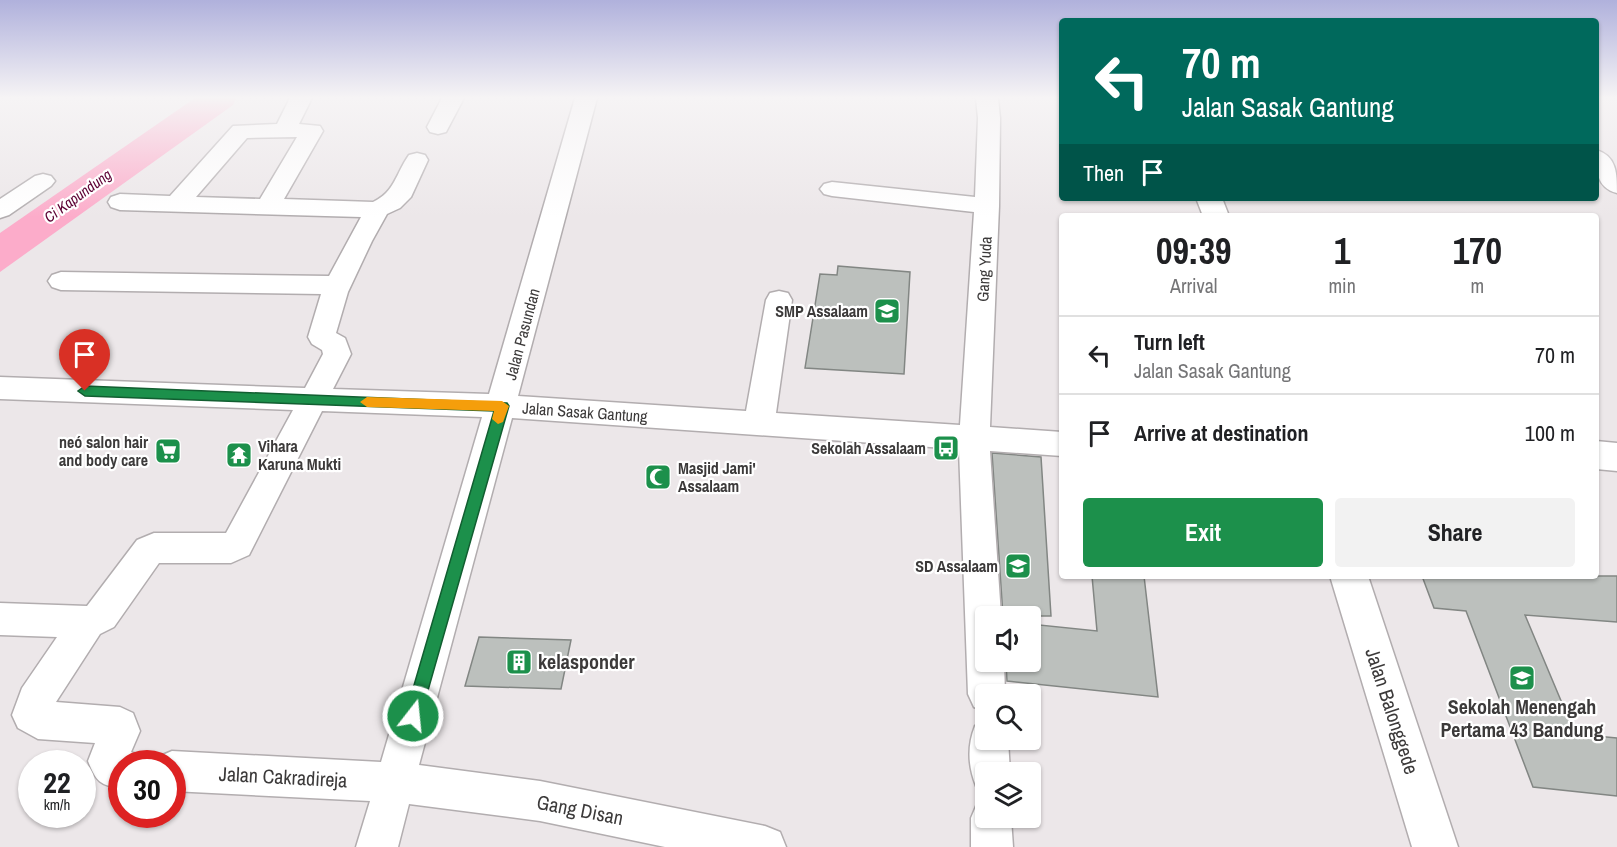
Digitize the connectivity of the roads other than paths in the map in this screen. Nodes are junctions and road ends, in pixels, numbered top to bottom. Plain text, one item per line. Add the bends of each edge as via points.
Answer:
1 (235, 138) edge
2 (308, 138) edge
3 (575, 138) edge
4 (989, 138) edge
5 (417, 160) dead end
6 (1599, 162) edge
7 (43, 181) dead end
8 (1617, 185) edge
9 (832, 189) dead end
10 (120, 202) dead end
11 (176, 204) junction
12 (268, 206) junction
13 (987, 206) junction
14 (0, 210) edge
15 (375, 210) junction
16 (61, 281) dead end
17 (339, 285) junction
18 (779, 300) dead end
19 (2, 391) edge
20 (313, 400) junction
21 (502, 406) junction
22 (759, 423) junction
23 (974, 439) junction
24 (1059, 444) edge
25 (1599, 455) edge
26 (1617, 457) edge
27 (1350, 579) edge
28 (983, 606) edge
29 (0, 619) edge
30 (88, 622) junction
31 (112, 750) edge
32 (186, 772) edge
33 (394, 782) junction
34 (991, 828) edge
35 (377, 847) edge
36 (765, 847) edge
37 (992, 847) edge
38 (1435, 847) edge

1 - 11 street
2 - 12 street
3 - 21 street, Jalan Pasundan
4 - 13 street, Gang Yuda
5 - 15 street via 396,201
6 - 8 street
7 - 14 street
9 - 13 street
10 - 11 street
11 - 12 street
12 - 15 street
13 - 23 street, Gang Yuda
15 - 17 street
16 - 17 street
17 - 20 street via 322,333 335,345 338,354
18 - 22 street
19 - 20 street, Jalan Sasak Gantung
20 - 21 street, Jalan Sasak Gantung
20 - 30 street via 237,545 149,550 102,616
21 - 22 street, Jalan Sasak Gantung
21 - 33 street, Jalan Pasundan
22 - 23 street, Jalan Sasak Gantung
23 - 24 street, Jalan Sasak Gantung
23 - 28 street, Gang Yuda
25 - 26 street
27 - 38 street, Jalan Balonggede
29 - 30 street
30 - 31 street via 35,701 31,715 38,720 120,726
32 - 33 street, Jalan Cakradireja
33 - 35 street, Jalan Pasundan
33 - 36 street, Gang Disan via 540,801
34 - 37 street

